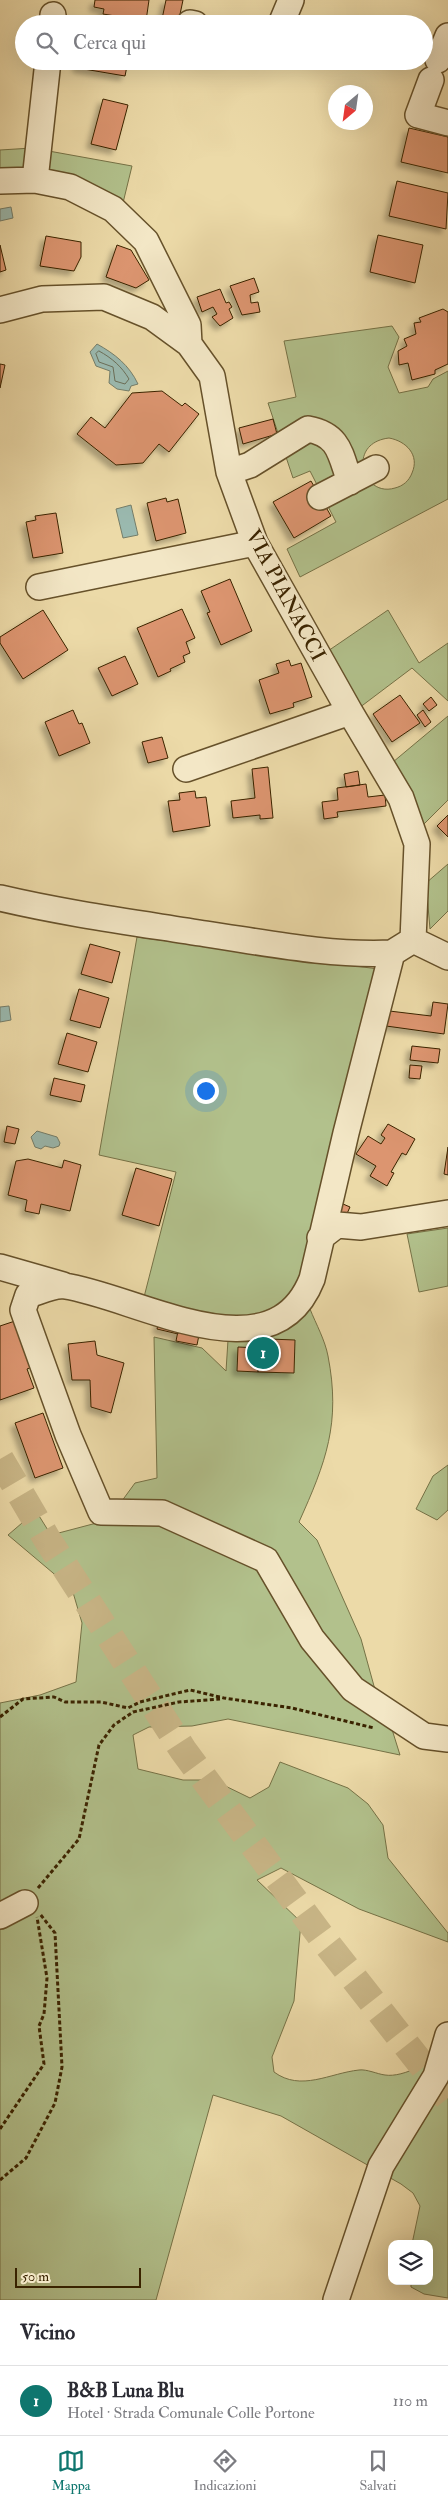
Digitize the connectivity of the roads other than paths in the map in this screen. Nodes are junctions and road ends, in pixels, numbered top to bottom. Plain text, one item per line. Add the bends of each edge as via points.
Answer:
1 (291, 0) edge
2 (285, 15) edge
3 (448, 36) edge
4 (47, 70) edge
5 (448, 123) edge
6 (35, 180) junction
7 (0, 181) edge
8 (0, 310) edge
9 (190, 344) junction
10 (376, 468) dead end
11 (229, 472) junction
12 (350, 482) junction
13 (320, 497) dead end
14 (255, 543) junction
15 (39, 587) dead end
16 (350, 712) junction
17 (186, 769) dead end
18 (0, 898) edge
19 (413, 940) junction
20 (392, 954) junction
21 (448, 957) edge
22 (448, 1214) edge
23 (320, 1238) junction
24 (0, 1267) edge
25 (63, 1285) junction
26 (448, 1739) edge
27 (25, 1904) road end
28 (0, 1916) edge
29 (448, 2035) edge
30 (336, 2300) edge

1 - 2 street
3 - 5 street via 418,115
4 - 6 street
6 - 7 street
6 - 9 street via 70,187 113,209 146,241 188,325
8 - 9 street, VIA PIANACCI via 42,299 104,297 152,317
9 - 11 street, VIA PIANACCI via 212,376
10 - 12 street
11 - 12 street via 250,465 308,429 333,438
11 - 14 street, VIA PIANACCI
12 - 13 street
14 - 15 street
14 - 16 street, VIA PIANACCI
16 - 17 street
16 - 19 street, VIA PIANACCI via 401,798 417,844
18 - 20 street via 47,909 281,945
19 - 20 street
19 - 21 street
20 - 23 street
22 - 23 street via 360,1227 341,1244
23 - 25 street via 306,1295 295,1308 272,1323 250,1329 218,1328
24 - 25 street
25 - 26 street via 28,1295 23,1310 68,1435 102,1512 162,1512 266,1560 312,1638 353,1689 424,1736
27 - 28 street
29 - 30 street via 436,2076 380,2166

